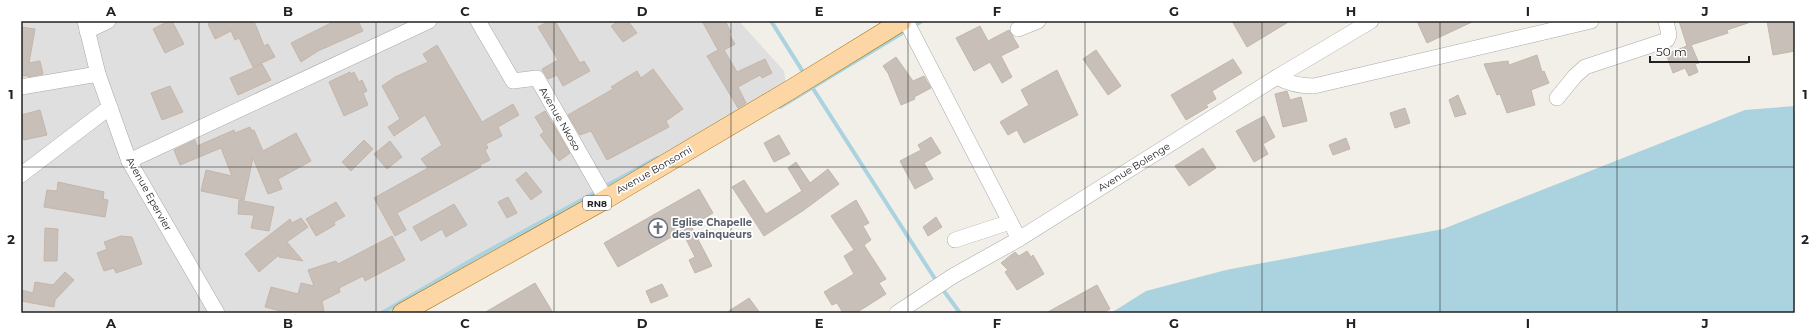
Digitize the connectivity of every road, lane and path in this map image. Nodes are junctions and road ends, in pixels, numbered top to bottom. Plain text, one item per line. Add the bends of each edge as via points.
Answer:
1 (108, 21) edge
2 (429, 21) edge
3 (902, 21) edge
4 (906, 21) edge
5 (1038, 21) edge
6 (1371, 21) edge
7 (1591, 21) edge
8 (1666, 21) edge
9 (484, 23) edge
10 (86, 26) edge
11 (1018, 29) dead end
12 (98, 74) junction
13 (1277, 77) junction
14 (21, 87) edge
15 (1557, 98) dead end
16 (110, 107) junction
17 (129, 161) junction
18 (21, 175) edge
19 (606, 199) junction
20 (1010, 222) junction
21 (1019, 239) junction
22 (955, 240) dead end
23 (217, 313) edge
24 (402, 313) edge
25 (897, 313) edge

1 - 10 street
2 - 17 street
3 - 19 main road, Avenue Bonsomi / RN8
4 - 20 street
5 - 11 street
6 - 13 street, Avenue Bolenge
7 - 13 street via 1314,86 1299,86
8 - 15 street via 1669,35 1667,40 1585,67
9 - 19 street, Avenue Nkoso via 513,81 537,78
10 - 12 street, Avenue Epervier
12 - 14 street
12 - 16 street, Avenue Epervier
13 - 21 street, Avenue Bolenge
16 - 17 street, Avenue Epervier
16 - 18 street
17 - 23 street, Avenue Epervier
19 - 24 main road, Avenue Bonsomi / RN8
20 - 21 street
20 - 22 street
21 - 25 street, Avenue Bolenge via 953,276

